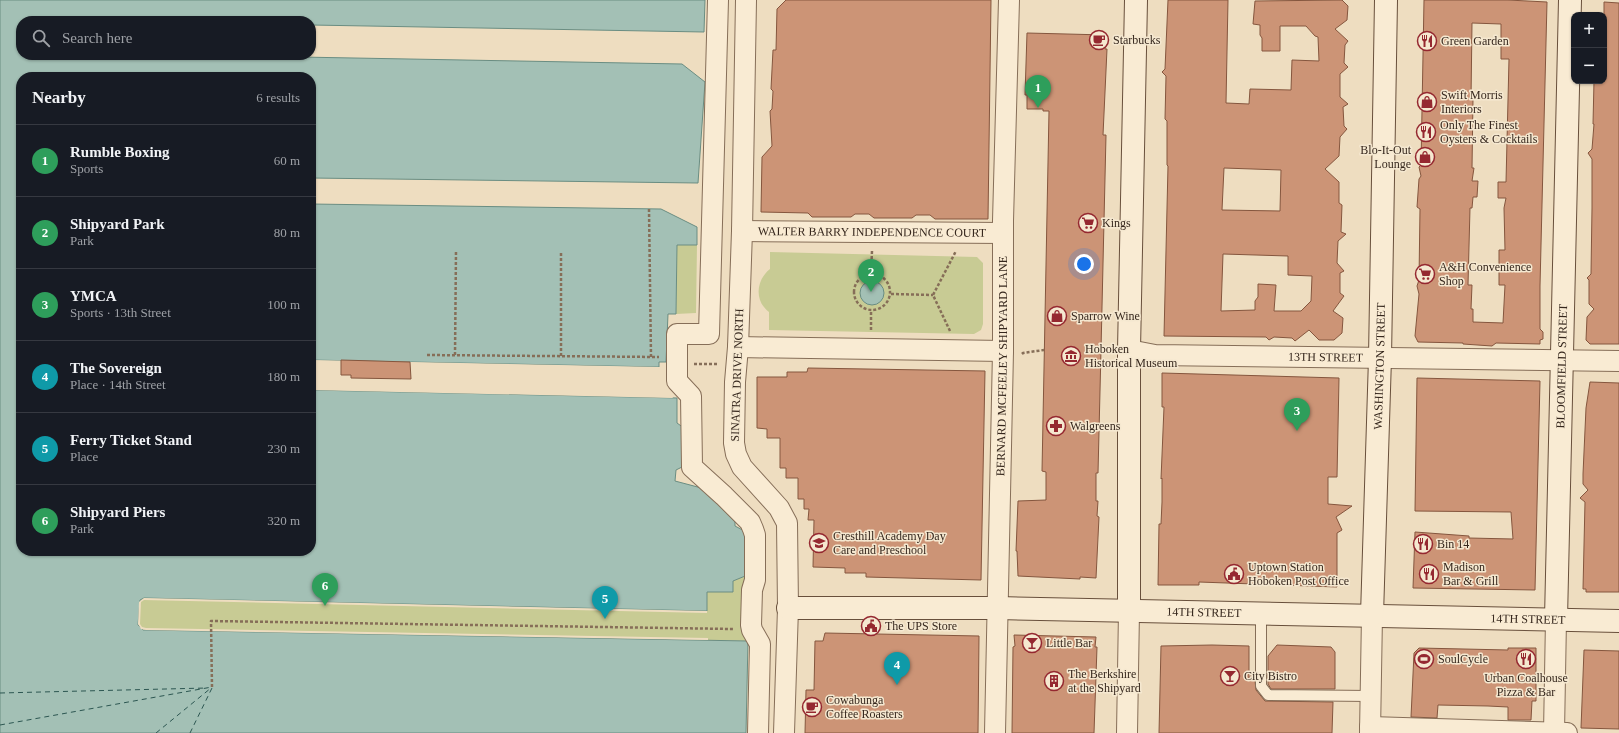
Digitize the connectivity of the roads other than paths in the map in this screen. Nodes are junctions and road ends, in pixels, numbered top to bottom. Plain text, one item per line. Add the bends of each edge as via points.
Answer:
1 (718, 0) edge
2 (746, 0) edge
3 (1009, 0) edge
4 (1136, 0) edge
5 (1386, 0) edge
6 (1570, 0) edge
7 (742, 231) junction
8 (1003, 233) junction
9 (738, 347) junction
10 (1120, 350) junction
11 (1011, 355) junction
12 (1380, 358) junction
13 (1562, 360) junction
14 (1619, 361) edge
15 (788, 608) junction
16 (998, 608) junction
17 (1129, 610) junction
18 (1262, 613) junction
19 (1372, 615) junction
20 (1556, 619) junction
21 (1619, 621) edge
22 (1370, 696) junction
23 (1370, 730) edge
24 (758, 733) edge
25 (784, 733) edge
26 (995, 733) edge
27 (1126, 733) edge
28 (1554, 733) edge
29 (1567, 733) edge

1 - 24 street via 709,334 677,334 671,360 676,381 691,396 692,468 750,522 755,535 752,630 760,644
2 - 7 street, SINATRA DRIVE NORTH
3 - 8 street, BERNARD MCFEELEY SHIPYARD LANE
4 - 10 street
5 - 12 street, WASHINGTON STREET
6 - 13 street, BLOOMFIELD STREET
7 - 8 street, WALTER BARRY INDEPENDENCE COURT
7 - 9 street, SINATRA DRIVE NORTH
8 - 11 street, BERNARD MCFEELEY SHIPYARD LANE
9 - 11 street
9 - 15 street, SINATRA DRIVE NORTH via 735,382 736,454 742,467 779,508 787,523
10 - 12 street, 13TH STREET via 1155,355
10 - 17 street
11 - 16 street, BERNARD MCFEELEY SHIPYARD LANE
12 - 13 street, 13TH STREET
12 - 19 street, WASHINGTON STREET
13 - 14 street, 13TH STREET
13 - 20 street, BLOOMFIELD STREET
15 - 16 street, 14TH STREET
15 - 25 street, SINATRA DRIVE NORTH
16 - 17 street, 14TH STREET
16 - 26 street, BERNARD MCFEELEY SHIPYARD LANE
17 - 18 street, 14TH STREET
17 - 27 street
18 - 19 street, 14TH STREET
18 - 22 lane via 1261,686 1268,695
19 - 20 street, 14TH STREET
19 - 22 street, WASHINGTON STREET
20 - 21 street, 14TH STREET
20 - 28 street, BLOOMFIELD STREET
22 - 23 street, WASHINGTON STREET
23 - 28 street
28 - 29 street

